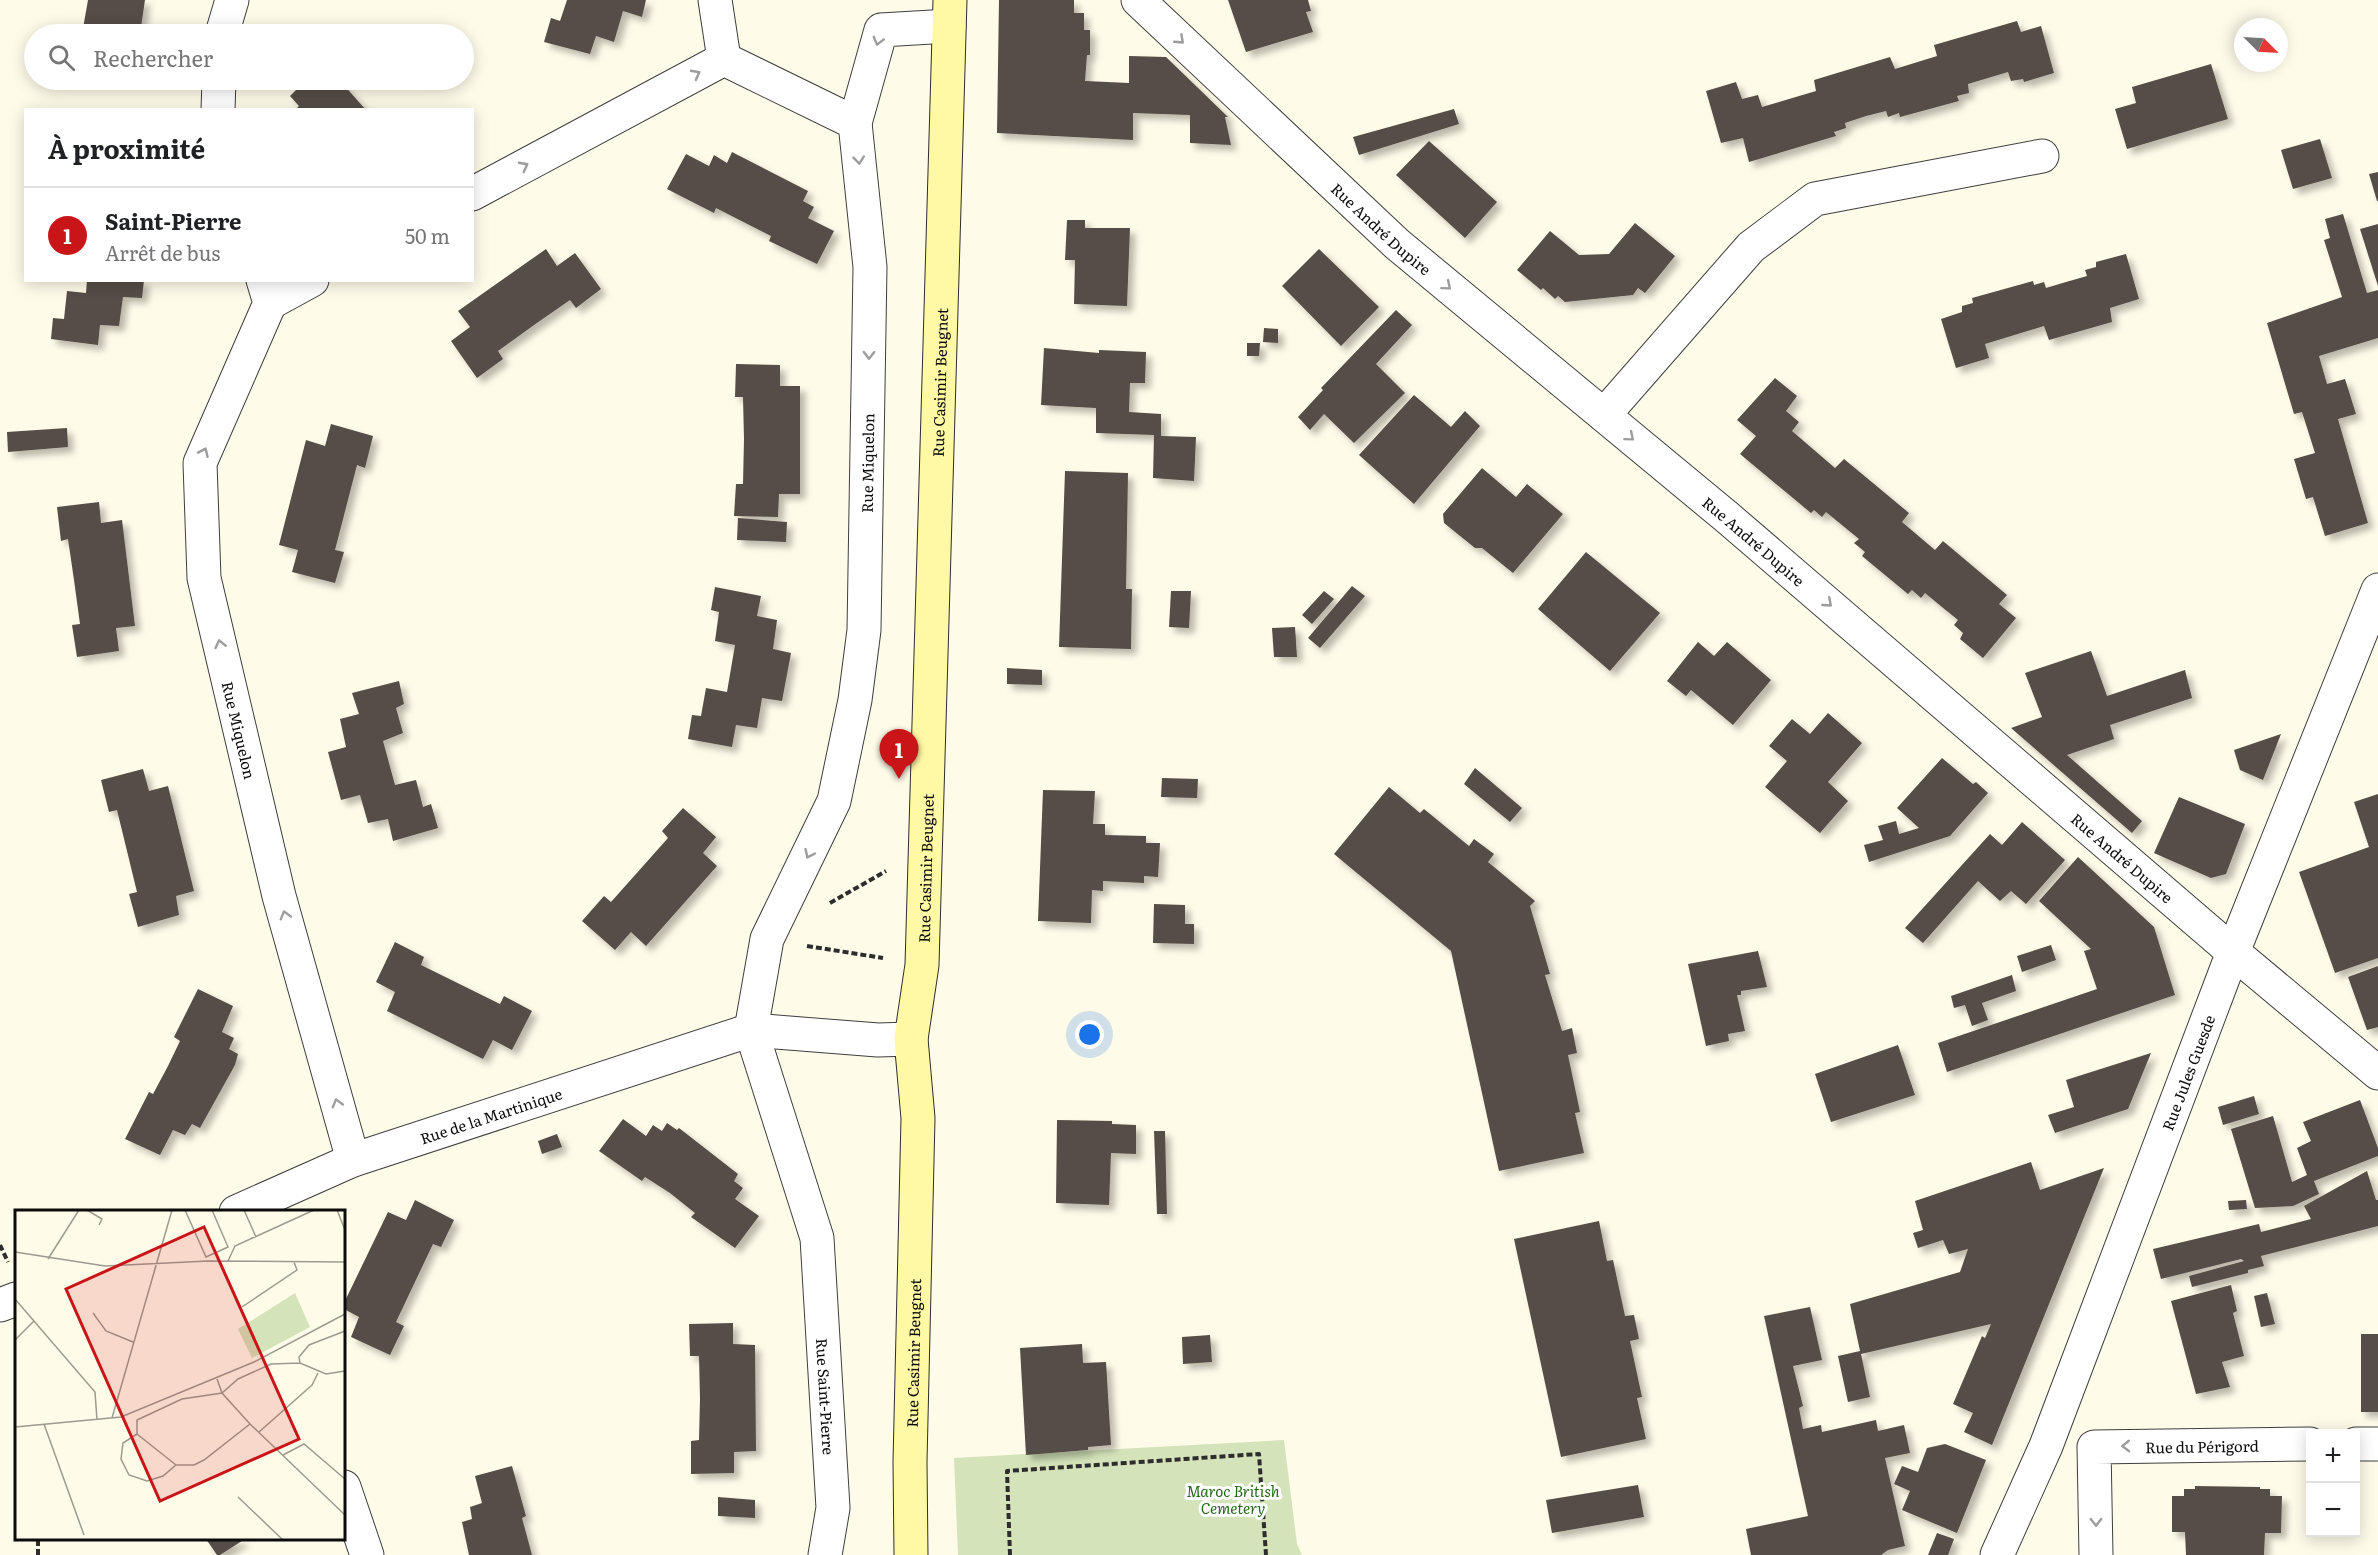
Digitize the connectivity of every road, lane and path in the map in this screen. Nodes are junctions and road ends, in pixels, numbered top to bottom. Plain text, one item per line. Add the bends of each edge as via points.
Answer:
1 (232, 0) edge
2 (715, 0) edge
3 (1138, 0) edge
4 (949, 13) edge
5 (225, 24) edge
6 (724, 59) junction
7 (219, 90) edge
8 (218, 108) edge
9 (855, 123) junction
10 (2042, 156) dead end
11 (474, 193) edge
12 (304, 282) edge
13 (267, 292) edge
14 (1604, 415) junction
15 (2378, 590) edge
16 (926, 848) junction
17 (827, 905) dead end
18 (767, 939) junction
19 (2233, 952) junction
20 (922, 965) junction
21 (751, 1030) junction
22 (911, 1039) junction
23 (2378, 1073) edge
24 (353, 1160) junction
25 (239, 1210) edge
26 (15, 1299) edge
27 (0, 1305) edge
28 (2306, 1444) edge
29 (2360, 1444) edge
30 (2378, 1444) edge
31 (345, 1490) edge
32 (368, 1555) edge
33 (825, 1555) edge
34 (911, 1555) edge
35 (1010, 1555) edge
36 (1266, 1555) edge
37 (1997, 1555) edge
38 (2096, 1555) edge

1 - 5 street
2 - 6 street
3 -> 14 street, Rue André Dupire via 1397,244
4 -> 9 street, Rue Miquelon via 881,30
4 - 16 main road, Rue Casimir Beugnet
6 - 9 street
11 -> 6 street
7 - 8 street
9 -> 18 street, Rue Miquelon via 870,267 864,630 855,700 834,801
10 - 14 street via 1815,199 1751,247
12 - 13 street, Rue Miquelon
24 -> 13 street, Rue Miquelon via 279,896 204,578 200,463
14 -> 19 street, Rue André Dupire
15 - 19 street, Rue Jules Guesde
16 - 17 path
16 - 20 main road, Rue Casimir Beugnet
18 - 20 path
18 - 21 street
19 - 23 street, Rue André Dupire
19 - 37 street, Rue Jules Guesde via 2046,1446
20 - 22 main road, Rue Casimir Beugnet
21 - 22 street, Rue de la Martinique
21 - 24 street, Rue de la Martinique
21 - 33 street, Rue Saint-Pierre via 817,1238 833,1508
22 - 34 main road, Rue Casimir Beugnet via 918,1118 909,1462
24 - 25 street, Rue de la Martinique
26 - 27 street
28 -> 38 street, Rue du Périgord via 2094,1447
29 - 30 street
31 - 32 street
35 - 36 path via 1007,1471 1259,1454

